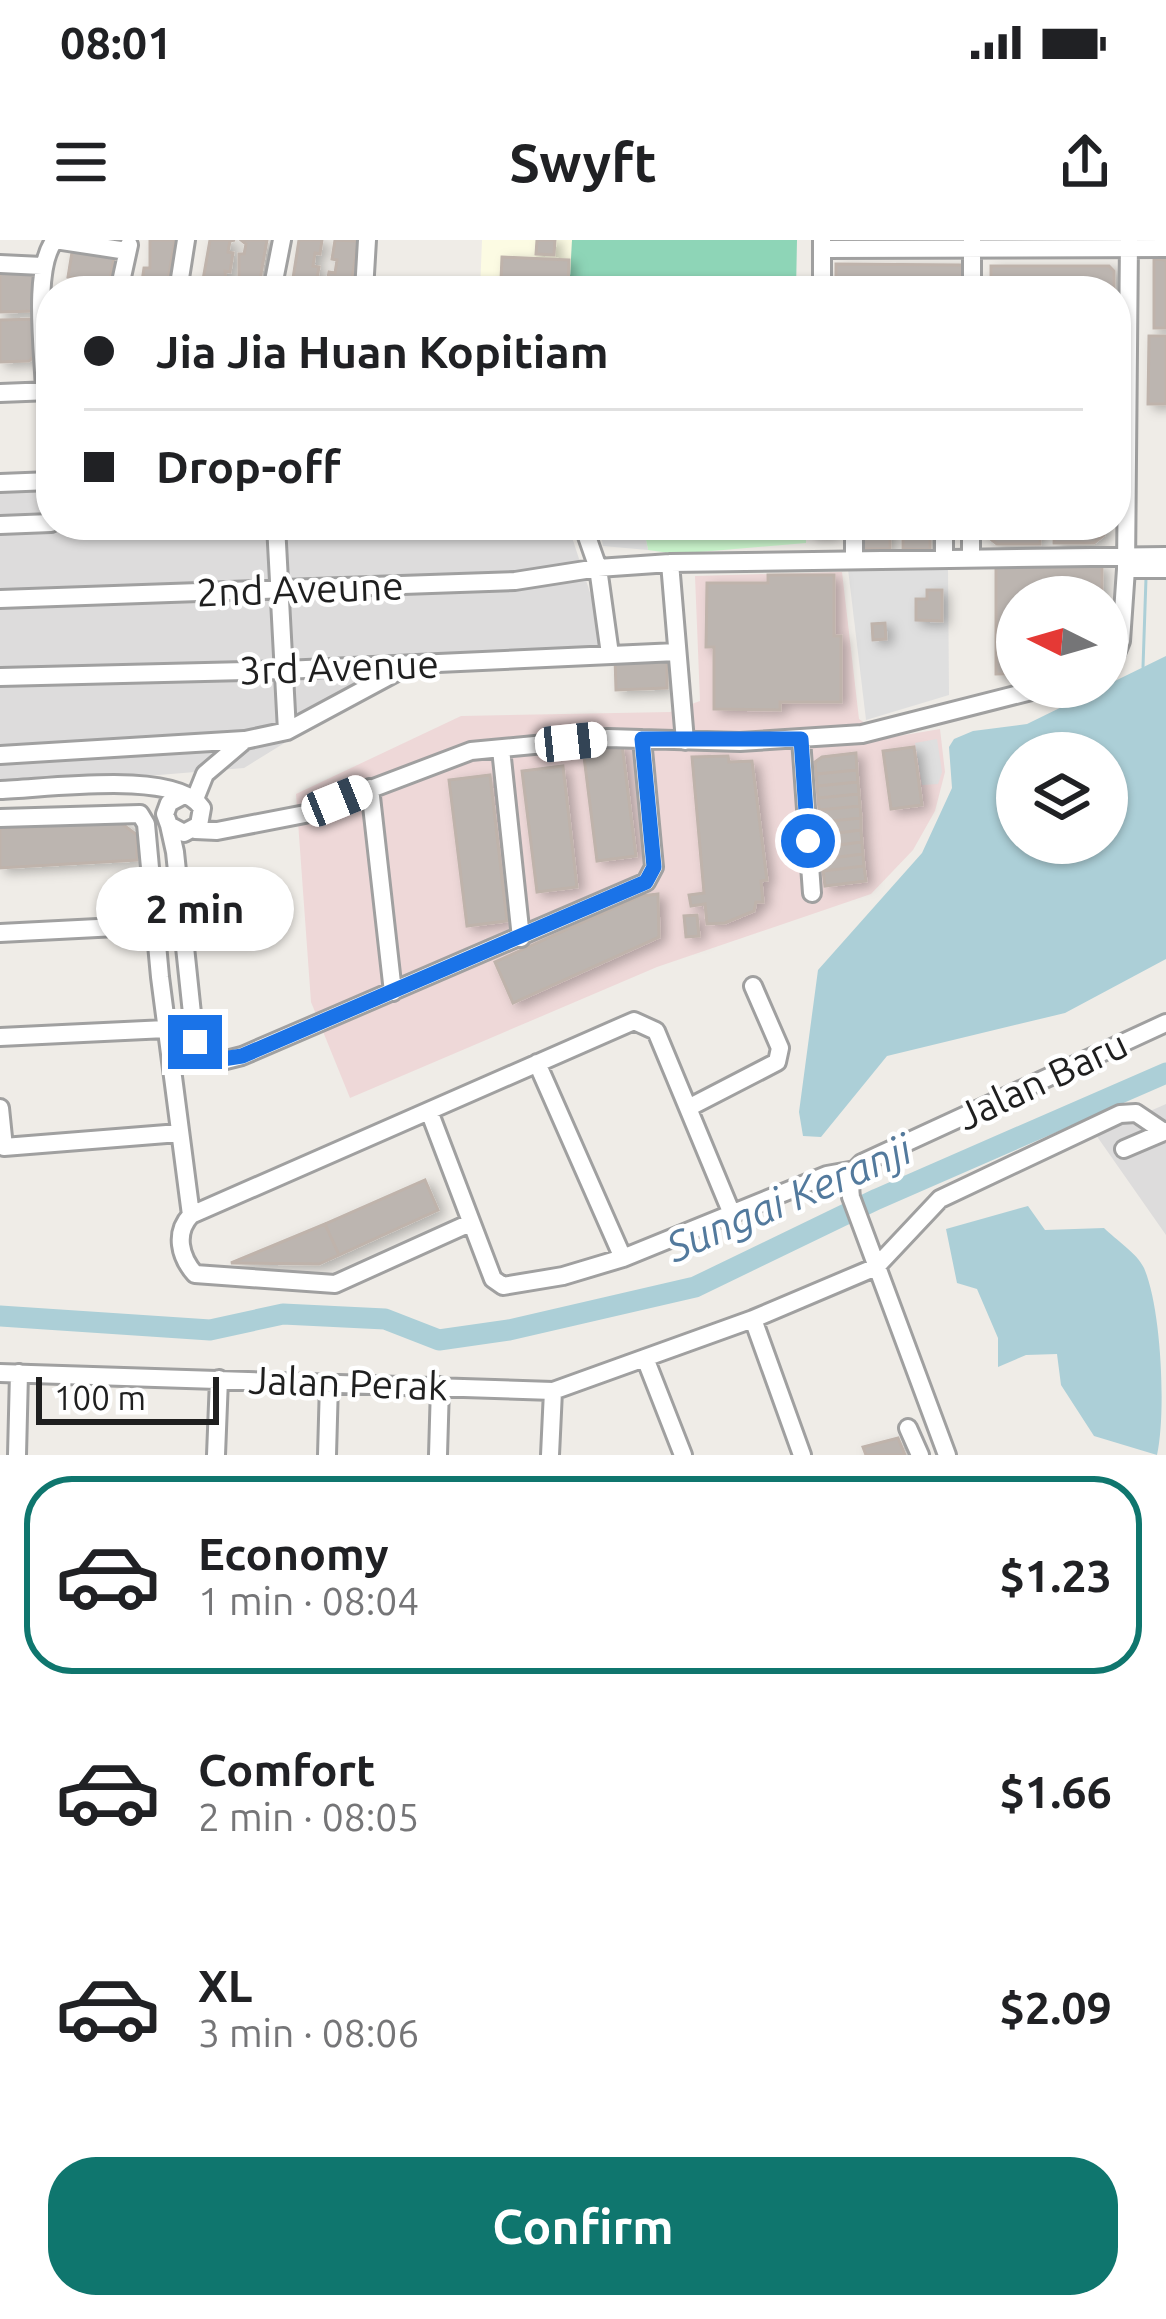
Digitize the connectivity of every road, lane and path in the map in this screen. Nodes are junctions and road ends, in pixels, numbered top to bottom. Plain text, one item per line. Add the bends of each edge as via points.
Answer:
1 (186, 240) edge
2 (282, 240) edge
3 (367, 240) edge
4 (972, 244) edge
5 (1129, 244) edge
6 (822, 245) edge
7 (128, 246) edge
8 (1166, 248) edge
9 (0, 264) edge
10 (42, 266) junction
11 (42, 276) edge
12 (122, 276) edge
13 (180, 276) edge
14 (275, 276) edge
15 (365, 276) edge
16 (822, 276) edge
17 (972, 276) edge
18 (1129, 276) edge
19 (36, 392) edge
20 (0, 393) edge
21 (36, 482) edge
22 (0, 483) edge
23 (36, 524) edge
24 (0, 525) edge
25 (278, 540) edge
26 (588, 540) edge
27 (854, 540) edge
28 (944, 540) edge
29 (971, 540) edge
30 (1126, 540) edge
31 (1166, 556) edge
32 (944, 558) junction
33 (971, 558) junction
34 (854, 560) junction
35 (670, 562) junction
36 (1126, 562) junction
37 (598, 568) junction
38 (1166, 569) edge
39 (1125, 576) edge
40 (280, 590) junction
41 (0, 599) edge
42 (677, 652) junction
43 (610, 654) junction
44 (412, 664) junction
45 (284, 670) junction
46 (0, 677) edge
47 (996, 700) edge
48 (287, 731) junction
49 (642, 739) junction
50 (801, 739) junction
51 (245, 740) junction
52 (685, 741) junction
53 (501, 749) junction
54 (0, 755) edge
55 (132, 785) junction
56 (370, 788) junction
57 (28, 789) junction
58 (0, 790) edge
59 (193, 814) junction
60 (28, 817) junction
61 (0, 818) edge
62 (167, 819) junction
63 (177, 871) junction
64 (812, 893) dead end
65 (156, 925) junction
66 (0, 933) edge
67 (521, 938) junction
68 (753, 986) dead end
69 (393, 992) junction
70 (1166, 1023) edge
71 (166, 1029) junction
72 (0, 1037) edge
73 (537, 1064) junction
74 (0, 1108) edge
75 (688, 1108) junction
76 (429, 1111) junction
77 (1165, 1131) edge
78 (179, 1132) junction
79 (1124, 1149) dead end
80 (855, 1170) junction
81 (732, 1214) junction
82 (191, 1215) junction
83 (470, 1222) junction
84 (623, 1258) junction
85 (876, 1268) junction
86 (753, 1319) junction
87 (645, 1358) junction
88 (9, 1373) edge
89 (219, 1379) junction
90 (329, 1382) junction
91 (440, 1386) junction
92 (553, 1391) junction
93 (908, 1428) dead end
94 (16, 1455) edge
95 (216, 1455) edge
96 (327, 1455) edge
97 (438, 1455) edge
98 (550, 1455) edge
99 (682, 1455) edge
100 (802, 1455) edge
101 (920, 1455) edge
102 (947, 1455) edge

1 - 13 street
2 - 14 street
3 - 15 street
4 - 5 street
4 - 6 street
4 - 17 street
5 - 8 street
5 - 18 street
6 - 16 street
7 - 10 street via 55,240
7 - 12 street
9 - 10 street
10 - 11 street
19 - 20 street
21 - 22 street
23 - 24 street
25 - 40 street
26 - 37 street
27 - 34 street
28 - 32 street
29 - 33 street
30 - 36 street
31 - 36 street
32 - 33 street, 2nd Aveune
32 - 34 street, 2nd Aveune
33 - 36 street, 2nd Aveune
34 - 35 street, 2nd Aveune
35 - 37 street, 2nd Aveune
35 - 42 street
36 - 38 street
36 - 39 street
37 - 40 street, 2nd Aveune via 515,581
37 - 43 street
40 - 41 street, 2nd Aveune
40 - 45 street
42 - 43 street, 3rd Avenue
42 - 52 street
43 - 44 street, 3rd Avenue
44 - 45 street, 3rd Avenue
44 - 48 street
45 - 46 street, 3rd Avenue
45 - 48 street
47 - 50 street via 862,734
48 - 51 street
49 - 52 street
49 - 53 street
49 - 67 street via 651,875
50 - 52 street
50 - 64 street
51 - 54 street
51 - 59 street via 206,774
53 - 56 street via 471,751
53 - 67 street
55 - 57 street
55 - 59 street via 162,786
55 - 62 street
56 - 59 street via 305,814 241,826
56 - 69 street
57 - 58 street
57 - 60 street
59 - 62 street via 178,832
59 - 62 street via 173,799
59 - 63 street
60 - 61 street
60 - 65 street via 140,814
62 - 63 street
63 - 69 street via 195,1042 204,1059 242,1056
65 - 66 street
65 - 71 street
67 - 69 street
68 - 75 street via 780,1048 777,1062
70 - 80 street, Jalan Baru
71 - 72 street
71 - 78 street
73 - 75 street via 643,1022 656,1031
73 - 76 street
73 - 84 street
74 - 78 street via 4,1147
75 - 81 street
76 - 82 street
76 - 83 street
77 - 79 street
77 - 85 street via 1136,1113 1120,1114 950,1193
78 - 82 street
80 - 81 street, Jalan Baru
80 - 85 street via 851,1197
81 - 84 street, Jalan Baru
82 - 83 street via 178,1236 190,1270 202,1276 335,1284
83 - 84 street, Jalan Baru via 493,1280 503,1286
85 - 86 street
85 - 102 street
86 - 87 street
86 - 100 street
87 - 92 street
87 - 99 street
88 - 89 street, Jalan Perak
88 - 94 street
89 - 90 street, Jalan Perak
89 - 95 street
90 - 91 street, Jalan Perak
90 - 96 street
91 - 92 street, Jalan Perak
91 - 97 street
92 - 98 street
93 - 101 street

